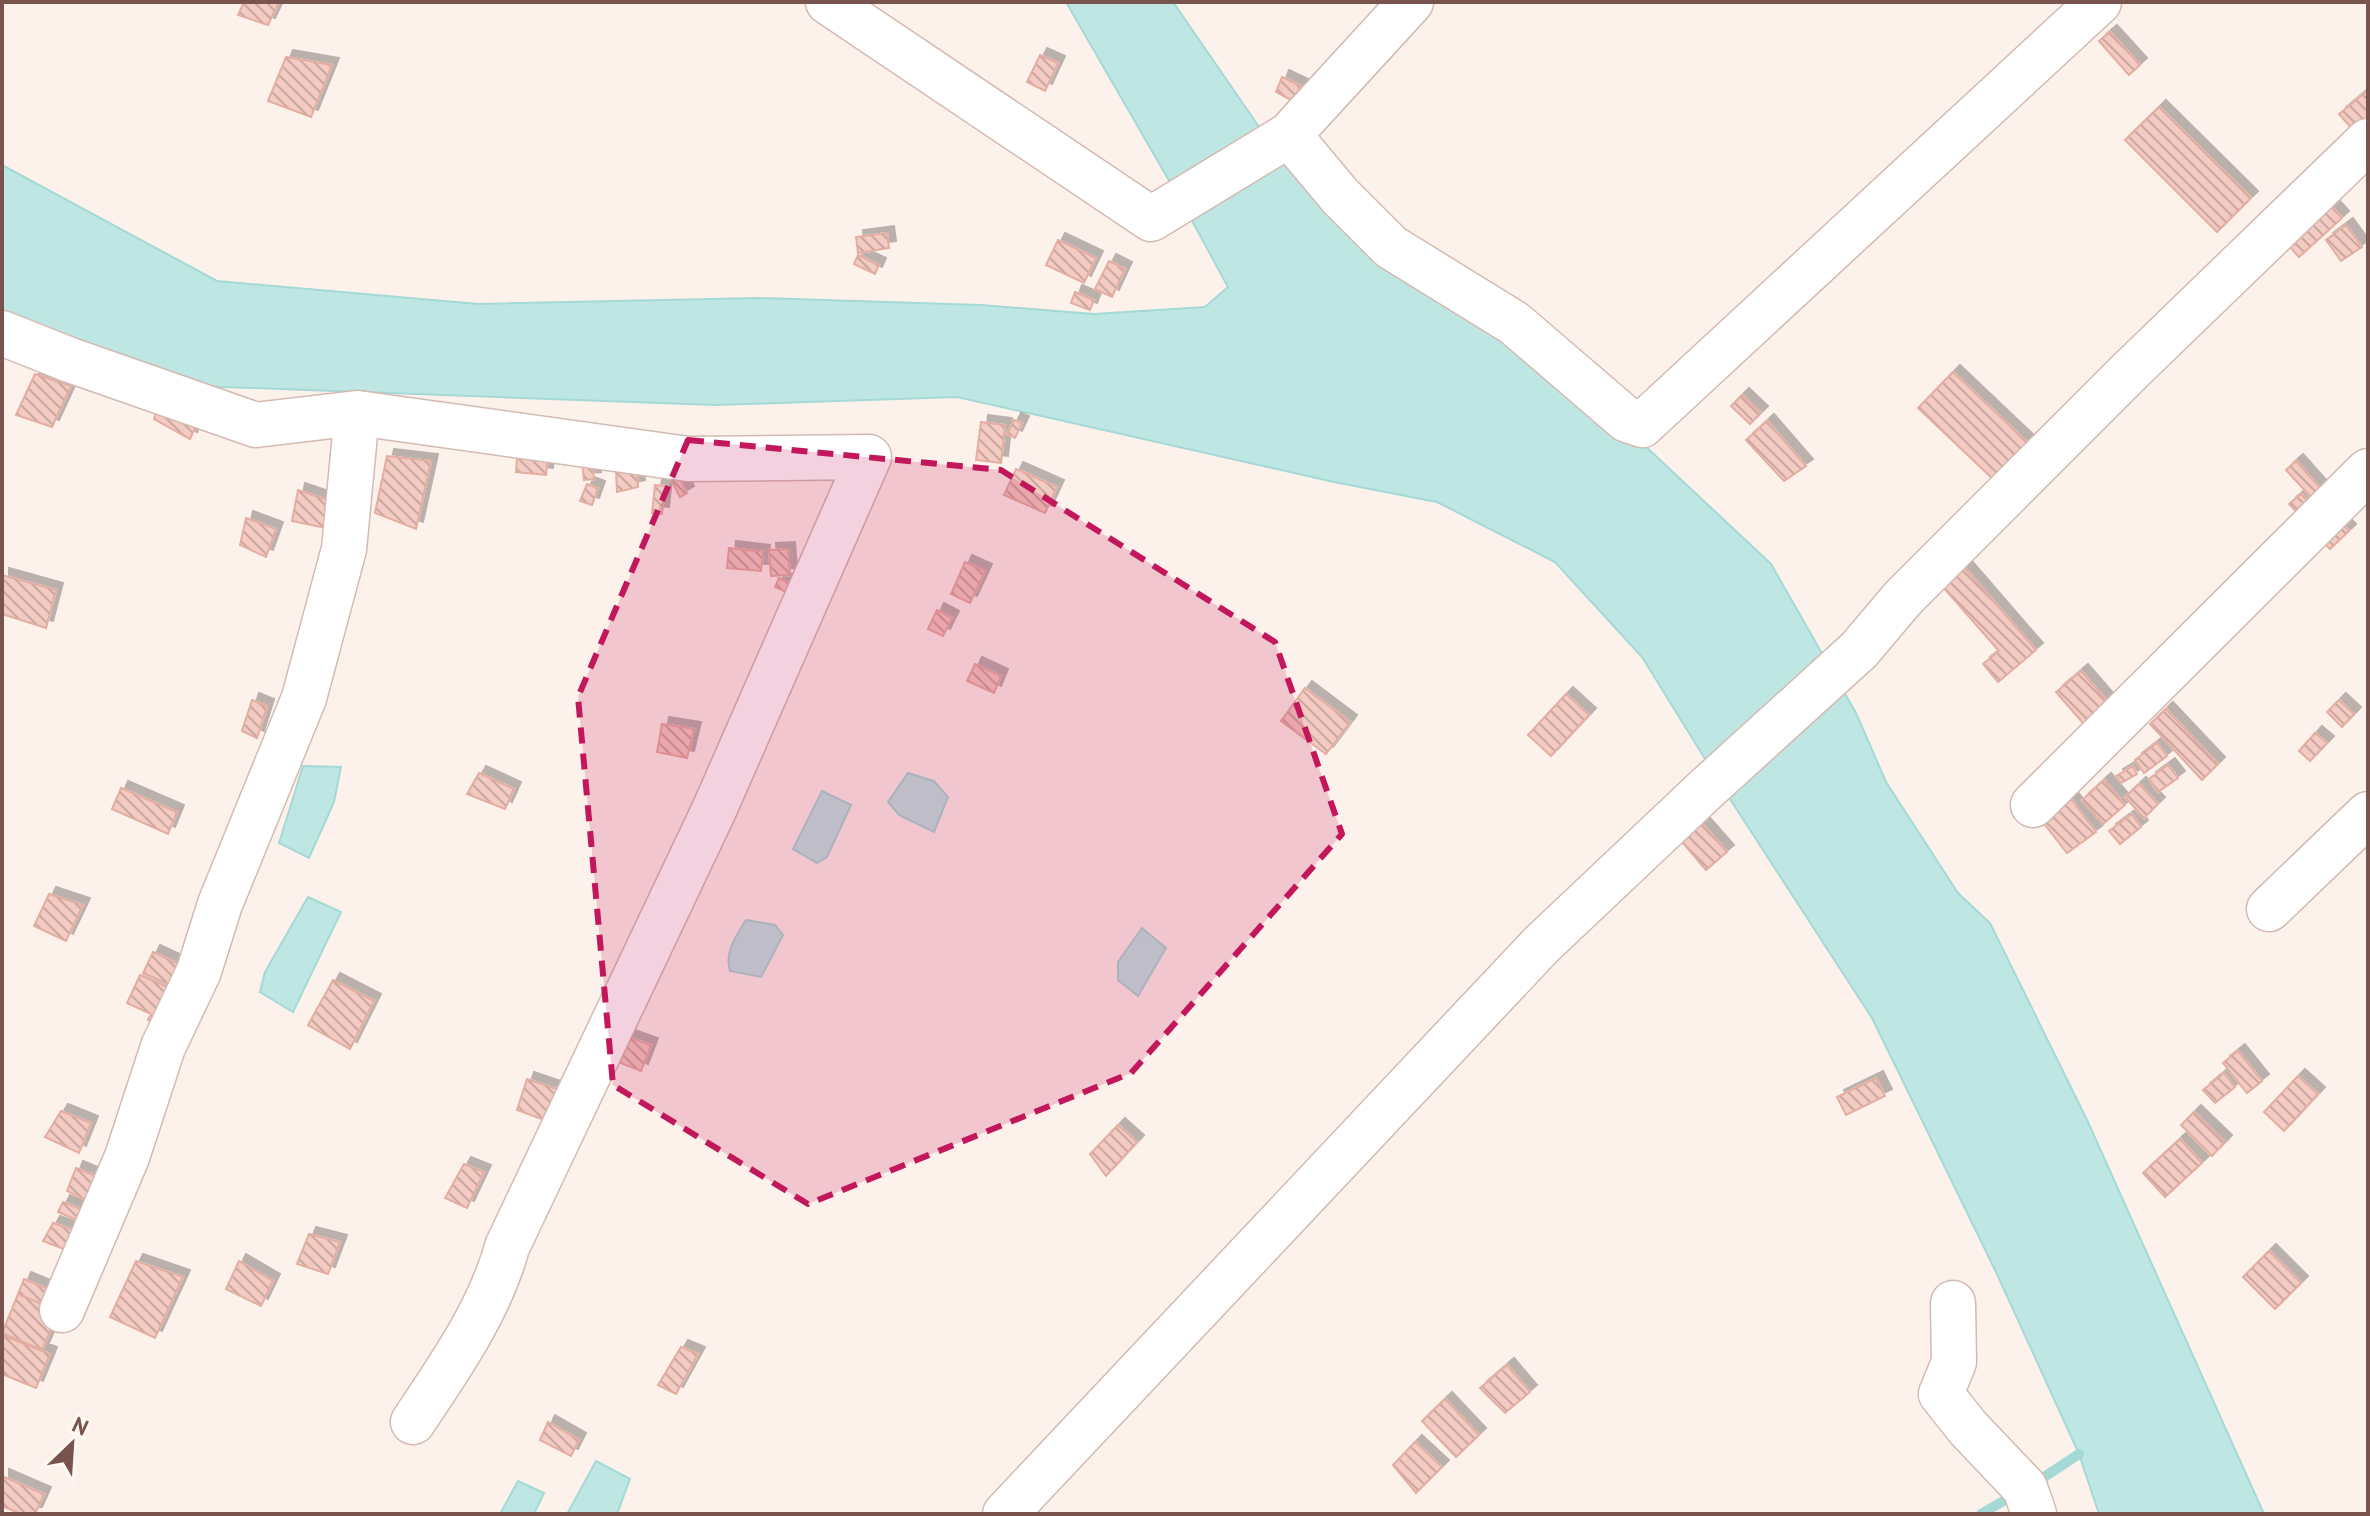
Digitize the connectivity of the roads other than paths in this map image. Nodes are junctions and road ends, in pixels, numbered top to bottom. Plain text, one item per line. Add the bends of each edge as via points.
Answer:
1 (828, 2) edge
2 (1411, 2) edge
3 (2099, 2) edge
4 (1284, 137) junction
5 (2368, 141) edge
6 (2, 333) edge
7 (357, 413) junction
8 (2368, 471) edge
9 (2033, 805) dead end
10 (2368, 814) edge
11 (2269, 909) dead end
12 (1953, 1303) dead end
13 (62, 1310) dead end
14 (413, 1422) dead end
15 (1005, 1514) edge
16 (2034, 1514) edge

1 - 4 street via 1151,219
2 - 4 street
3 - 4 street via 1642,425 1627,420 1514,323 1391,247
5 - 15 street via 2131,370 1914,587 1859,650 1541,945
6 - 7 street via 256,425
7 - 13 street via 344,549 304,698 220,904 199,971 163,1047 127,1157
7 - 14 street via 688,459 869,457 714,810 507,1247 499,1279
8 - 9 street
10 - 11 street
12 - 16 street via 1954,1362 1941,1394 2025,1488

